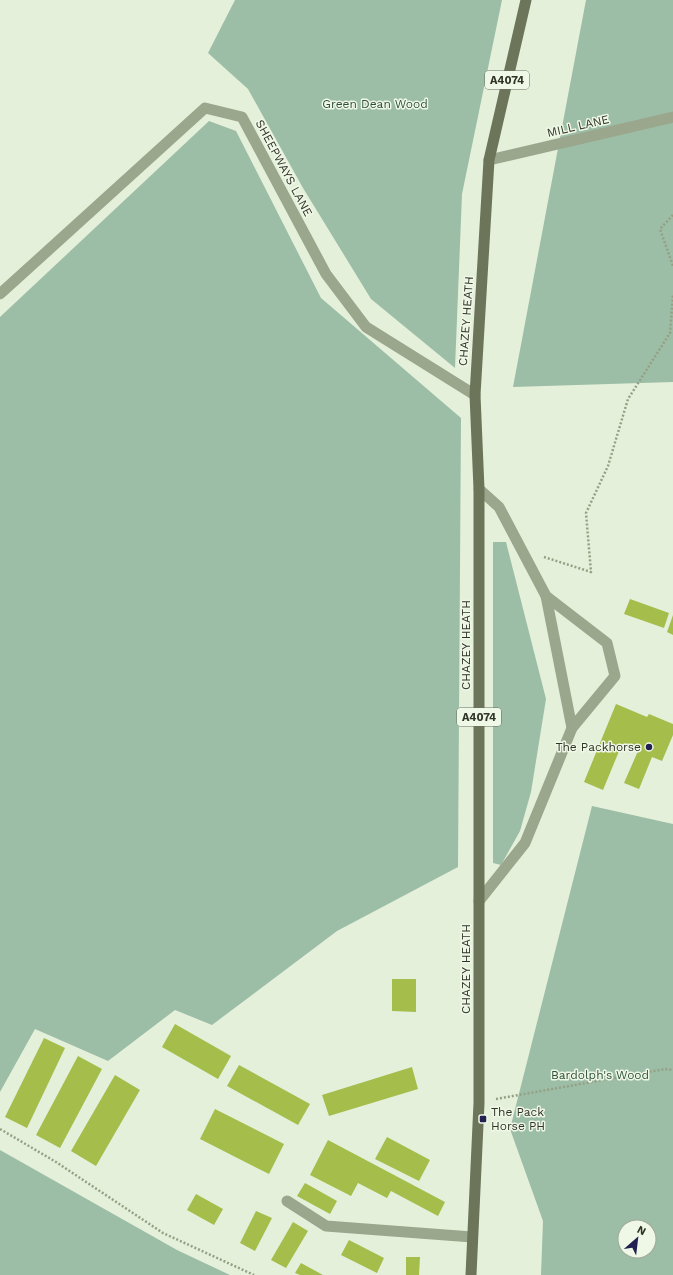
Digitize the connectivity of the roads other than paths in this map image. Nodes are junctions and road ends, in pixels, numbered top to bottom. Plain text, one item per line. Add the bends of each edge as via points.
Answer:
1 (526, 0) edge
2 (673, 117) edge
3 (489, 160) junction
4 (0, 294) edge
5 (475, 395) junction
6 (479, 489) junction
7 (546, 596) junction
8 (572, 728) junction
9 (478, 901) junction
10 (286, 1201) dead end
11 (472, 1237) junction
12 (470, 1275) edge

1 - 3 main road, A4074
2 - 3 street, MILL LANE
3 - 5 main road, CHAZEY HEATH / A4074
4 - 5 street, SHEEPWAYS LANE via 205,108 242,117 326,274 366,327
5 - 6 main road, CHAZEY HEATH / A4074
6 - 7 street via 499,507
6 - 9 main road, CHAZEY HEATH / A4074
7 - 8 street
7 - 8 street via 606,643 615,676
8 - 9 street via 525,843
9 - 11 main road, CHAZEY HEATH / A4074 via 480,1103
10 - 11 street via 326,1226
11 - 12 main road, CHAZEY HEATH / A4074

